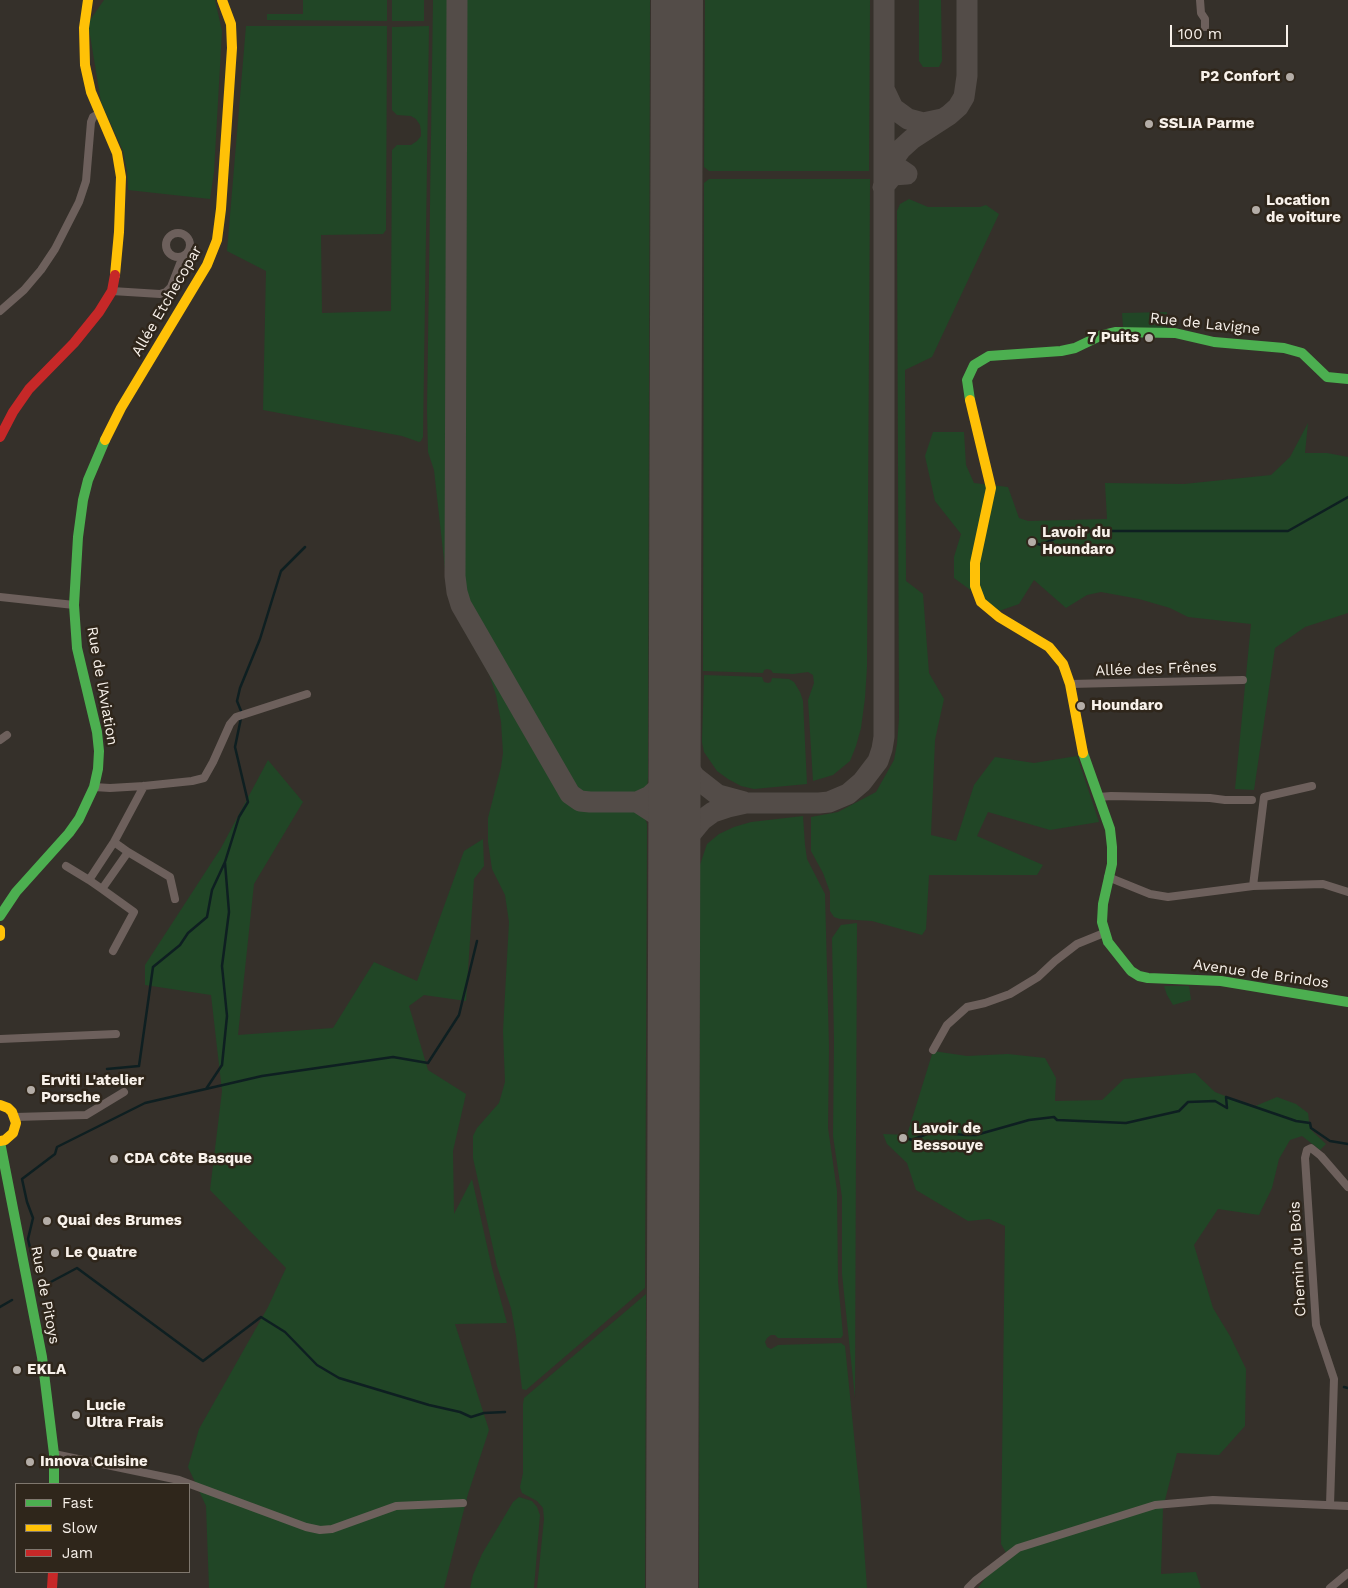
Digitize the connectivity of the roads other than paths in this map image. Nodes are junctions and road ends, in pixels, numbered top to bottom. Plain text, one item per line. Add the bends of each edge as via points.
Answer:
1 (88, 0) edge
2 (222, 0) edge
3 (1200, 0) edge
4 (1204, 27) dead end
5 (100, 114) junction
6 (183, 256) dead end
7 (112, 291) junction
8 (0, 311) edge
9 (1348, 380) edge
10 (0, 437) edge
11 (0, 597) edge
12 (74, 605) junction
13 (1242, 680) dead end
14 (1070, 684) junction
15 (307, 694) dead end
16 (7, 735) dead end
17 (0, 740) edge
18 (144, 786) junction
19 (1312, 786) dead end
20 (94, 787) junction
21 (1099, 797) junction
22 (1252, 800) dead end
23 (114, 842) junction
24 (128, 852) junction
25 (66, 866) dead end
26 (1108, 877) junction
27 (89, 880) junction
28 (1253, 886) junction
29 (102, 889) junction
30 (1348, 892) edge
31 (174, 899) dead end
32 (0, 916) edge
33 (0, 930) edge
34 (1104, 933) junction
35 (0, 936) edge
36 (113, 951) dead end
37 (1348, 1002) edge
38 (116, 1034) dead end
39 (0, 1039) edge
40 (933, 1050) dead end
41 (124, 1092) dead end
42 (0, 1105) edge
43 (15, 1117) junction
44 (0, 1142) edge
45 (1348, 1187) edge
46 (54, 1454) junction
47 (54, 1483) edge
48 (187, 1483) edge
49 (190, 1484) edge
50 (463, 1503) dead end
51 (1330, 1504) junction
52 (1348, 1506) edge
53 (53, 1573) edge
54 (1348, 1573) edge
55 (52, 1588) edge
56 (968, 1588) edge
57 (1330, 1588) edge

1 - 5 street via 84,28 85,65
2 - 12 street, Allée Etchecopar via 231,24 232,48 217,240 207,265 121,408 88,480 78,538
3 - 4 street
5 - 7 street via 110,132 121,177
5 - 8 street via 91,122 86,181 75,210 41,270
6 - 7 street via 166,292
7 - 10 street via 74,343 29,389
9 - 14 street, Rue de Lavigne via 1327,377 1302,353 1293,350 1214,342 1170,333 1114,332 1075,348 989,356 974,364 967,380 991,488 974,563 974,586 981,602 999,617 1048,647 1063,664
11 - 12 street
12 - 20 street, Rue de l'Aviation via 77,648 99,752
13 - 14 street, Allée des Frênes
14 - 21 street via 1084,756
15 - 18 street via 236,717 204,778
16 - 17 street
18 - 20 street
18 - 23 street
19 - 28 street via 1264,797
20 - 32 street via 69,833 16,892
21 - 22 street
21 - 26 street via 1110,829 1112,864
23 - 24 street
23 - 27 street
24 - 29 street
24 - 31 street via 170,877
25 - 27 street
26 - 28 street via 1150,894 1168,897
26 - 34 street via 1103,904
27 - 29 street
28 - 30 street via 1323,884
29 - 36 street via 134,912
33 - 35 street
34 - 37 street, Avenue de Brindos via 1111,947 1139,976 1221,981
34 - 40 street via 1077,944 1010,994 967,1007 948,1025
38 - 39 street
41 - 43 street via 86,1115
42 - 43 street via 8,1108
43 - 44 street via 13,1133
44 - 46 street, Rue de Pitoys via 42,1356
45 - 51 street, Chemin du Bois via 1321,1156 1312,1148 1307,1150 1316,1325 1334,1379
46 - 47 street, Rue de Pitoys
46 - 48 street
49 - 50 street via 320,1530 332,1529 396,1506
51 - 52 street
51 - 56 street via 1213,1500 1155,1505 1018,1548
53 - 55 street
54 - 57 street

